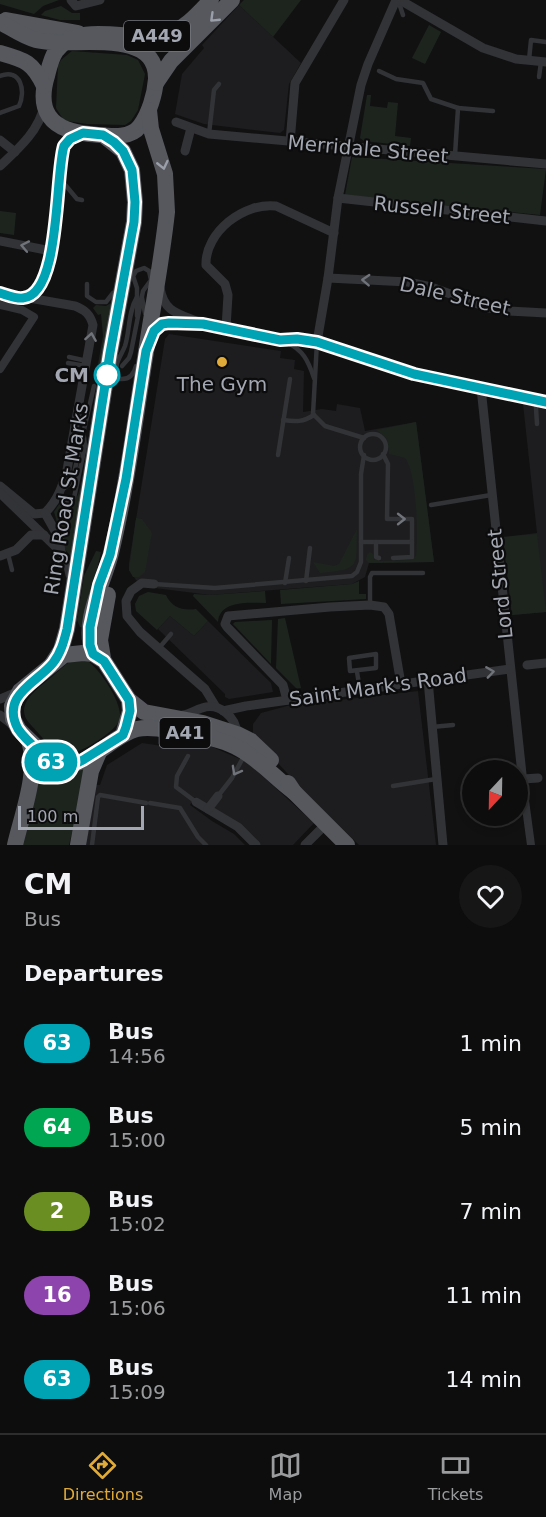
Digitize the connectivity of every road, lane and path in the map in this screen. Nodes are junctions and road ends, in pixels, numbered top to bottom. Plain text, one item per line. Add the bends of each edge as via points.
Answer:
1 (71, 0) edge
2 (100, 0) edge
3 (211, 0) edge
4 (232, 0) edge
5 (398, 0) edge
6 (346, 2) edge
7 (403, 15) dead end
8 (0, 21) edge
9 (91, 34) junction
10 (66, 42) junction
11 (546, 42) edge
12 (0, 53) edge
13 (529, 60) junction
14 (544, 62) edge
15 (379, 71) dead end
16 (0, 76) edge
17 (539, 77) dead end
18 (156, 84) junction
19 (219, 84) dead end
20 (44, 86) junction
21 (44, 105) junction
22 (458, 108) junction
23 (149, 109) junction
24 (493, 111) dead end
25 (0, 113) edge
26 (176, 122) dead end
27 (191, 128) junction
28 (83, 133) junction
29 (209, 134) junction
30 (103, 135) junction
31 (0, 140) edge
32 (290, 142) junction
33 (347, 147) junction
34 (184, 151) dead end
35 (15, 152) junction
36 (454, 156) junction
37 (546, 164) edge
38 (0, 166) edge
39 (60, 175) junction
40 (338, 198) junction
41 (82, 200) dead end
42 (546, 221) edge
43 (334, 232) junction
44 (0, 241) edge
45 (51, 251) junction
46 (126, 263) junction
47 (159, 277) junction
48 (328, 278) junction
49 (87, 284) dead end
50 (0, 293) edge
51 (140, 297) junction
52 (24, 298) junction
53 (0, 305) edge
54 (546, 313) edge
55 (203, 324) junction
56 (226, 328) junction
57 (141, 334) dead end
58 (280, 340) junction
59 (317, 342) junction
60 (142, 354) junction
61 (68, 360) dead end
62 (86, 364) junction
63 (122, 366) dead end
64 (0, 369) edge
65 (290, 378) dead end
66 (314, 381) junction
67 (94, 386) dead end
68 (481, 388) junction
69 (542, 401) edge
70 (314, 415) junction
71 (284, 420) junction
72 (537, 424) dead end
73 (84, 434) junction
74 (364, 438) junction
75 (383, 454) junction
76 (278, 455) dead end
77 (364, 455) junction
78 (0, 486) edge
79 (0, 493) edge
80 (60, 493) junction
81 (491, 495) junction
82 (431, 505) dead end
83 (45, 513) junction
84 (44, 535) junction
85 (362, 542) junction
86 (376, 542) junction
87 (412, 542) junction
88 (310, 548) dead end
89 (61, 552) junction
90 (4, 555) edge
91 (289, 558) dead end
92 (379, 558) dead end
93 (393, 558) dead end
94 (12, 570) dead end
95 (423, 573) dead end
96 (306, 581) junction
97 (285, 583) junction
98 (154, 584) joint
99 (72, 592) junction
100 (370, 605) junction
101 (171, 634) dead end
102 (158, 649) junction
103 (98, 658) junction
104 (546, 663) edge
105 (52, 664) junction
106 (527, 665) dead end
107 (510, 669) junction
108 (357, 672) junction
109 (428, 680) junction
110 (401, 684) junction
111 (200, 685) junction
112 (360, 690) junction
113 (20, 691) junction
114 (0, 699) edge
115 (129, 700) junction
116 (287, 700) junction
117 (246, 706) junction
118 (202, 708) junction
119 (223, 711) junction
120 (0, 715) edge
121 (166, 717) junction
122 (453, 725) dead end
123 (432, 727) junction
124 (236, 729) junction
125 (24, 735) junction
126 (123, 735) junction
127 (100, 750) junction
128 (246, 753) junction
129 (188, 756) dead end
130 (521, 760) edge
131 (538, 778) dead end
132 (436, 779) junction
133 (528, 779) edge
134 (393, 786) dead end
135 (294, 792) junction
136 (221, 793) joint
137 (196, 802) joint
138 (208, 809) junction
139 (528, 823) edge
140 (326, 824) junction
141 (15, 845) edge
142 (78, 845) edge
143 (92, 845) edge
144 (206, 845) edge
145 (256, 845) edge
146 (304, 845) edge
147 (347, 845) edge
148 (443, 845) edge
149 (531, 845) edge

1 - 2 street via 82,6
3 - 9 highway, A449 via 184,26 164,36
4 -> 18 highway, A449 via 171,61
5 - 7 lane
5 - 13 street via 483,48
5 - 33 street via 368,64
6 - 32 street via 295,83 295,123
8 - 9 highway
8 - 10 highway via 34,40
9 - 10 highway, A449
10 - 18 highway via 135,46 152,61
10 - 20 highway via 53,56
11 - 13 lane via 531,40
12 - 20 highway via 28,62
13 - 14 street
14 - 17 lane
15 - 22 lane via 396,79 423,83 434,101
16 - 25 lane via 15,77 23,92 19,106
18 - 23 highway
19 - 29 lane via 214,90
20 - 21 highway
21 - 28 highway via 55,122
21 - 35 street via 34,129
22 - 24 lane
22 - 36 lane
23 - 30 highway via 134,132
23 -> 47 highway via 168,190
26 - 27 street, Merridale Street
27 - 29 street, Merridale Street
27 - 34 street
28 - 30 highway
28 - 39 street via 64,146
29 - 32 street, Merridale Street
30 - 46 highway, Ring Road St Marks via 123,151 132,170 135,202
31 - 35 street
32 - 33 street, Merridale Street
33 - 36 street, Merridale Street
33 - 40 street
35 - 38 street
36 - 37 street, Merridale Street
39 - 41 lane via 68,190
39 - 45 street
40 - 42 street, Russell Street
40 - 43 street
43 - 48 street
43 - 56 street via 266,205 250,209 216,233 206,254 206,265 225,284
45 -> 44 street
45 - 52 street via 40,288
46 - 49 lane via 112,297 106,302 96,302 87,296
46 - 99 highway, Ring Road St Marks
47 - 55 street via 162,299 168,308
47 - 60 highway
54 -> 48 street, Dale Street via 489,308 408,282
48 - 59 street
50 - 52 street
51 - 51 lane via 133,276 144,268 151,277
51 - 57 lane via 145,309
51 - 60 lane via 132,305 118,358 118,377 126,379 132,375
51 - 63 lane via 131,352
62 -> 52 street via 93,325 90,316 75,306
53 - 64 street via 34,317
55 - 56 street
55 - 60 street via 162,324
56 - 58 street
58 - 59 street
58 - 66 lane via 298,348 307,359
59 - 66 lane
59 - 68 street via 414,374
60 - 103 highway via 126,479 90,627 90,645
61 - 62 lane
62 - 80 street
65 - 71 lane
66 - 70 lane
67 - 73 lane
68 - 69 street
68 - 81 street, Lord Street
69 - 72 lane via 536,408
70 - 71 lane via 296,422
70 - 74 lane via 325,426
71 - 76 lane
73 - 80 lane via 72,482
73 - 80 lane via 76,494 67,503
74 - 75 lane via 376,434 383,439
74 - 77 lane via 360,446
75 - 77 lane via 373,459
75 -> 87 lane via 388,464 387,519 412,519
77 - 85 lane
78 - 83 street via 34,514
79 - 84 street
80 - 83 street
81 - 82 lane
81 - 107 street, Lord Street
83 - 89 street via 59,538
84 - 89 street
84 - 90 street via 31,535 16,550
85 - 86 lane
85 - 96 lane via 360,567 352,576
86 - 87 lane
86 - 92 lane
87 - 93 lane via 412,557
88 - 96 lane
89 - 99 street via 70,568
90 - 94 lane
91 - 97 lane
95 - 100 lane via 372,573
96 - 97 lane
97 - 98 lane via 215,588
98 - 102 street via 142,583 131,591 126,610 140,632
99 - 105 highway, Ring Road St Marks via 64,640
100 - 110 street via 384,607 389,614
100 - 116 street via 231,615 225,620 227,627 283,685
101 - 102 lane
102 - 111 street
103 - 105 highway via 75,653
103 - 115 highway
104 - 106 street
105 - 113 highway
109 -> 107 street, Saint Mark's Road
107 - 130 street, Lord Street
108 - 108 lane via 350,671 349,658 376,654 376,668
108 - 112 lane
109 - 110 street, Saint Mark's Road
109 - 123 street
110 - 112 street, Saint Mark's Road
111 - 118 street
111 - 119 street
112 - 116 street, Saint Mark's Road
113 - 114 street
113 - 125 highway via 12,706 13,719
115 - 121 highway, A41 via 144,712
115 - 126 highway
116 - 117 street, Saint Mark's Road
117 - 119 street, Saint Mark's Road
117 - 124 street
118 - 119 street, Saint Mark's Road
118 - 121 street, Saint Mark's Road
119 - 124 street
120 - 125 street
121 - 124 highway, A41
122 - 123 lane
123 - 132 street
124 - 135 highway, A41 via 266,755
125 - 127 highway via 51,762 62,766 73,765
125 - 141 highway via 33,753 33,766
126 - 127 highway
126 - 128 highway, A41 via 151,728 206,737
127 - 142 highway via 91,771
128 - 135 highway, A41
128 -> 136 lane
129 - 137 lane via 177,776 176,787
131 - 133 street
132 - 134 lane
132 - 148 street
135 - 140 highway, A41
136 - 138 street
137 - 138 street
138 - 145 street via 238,827
139 - 149 street
140 - 146 street
140 - 147 highway, A41
143 - 144 lane via 100,795 180,808

